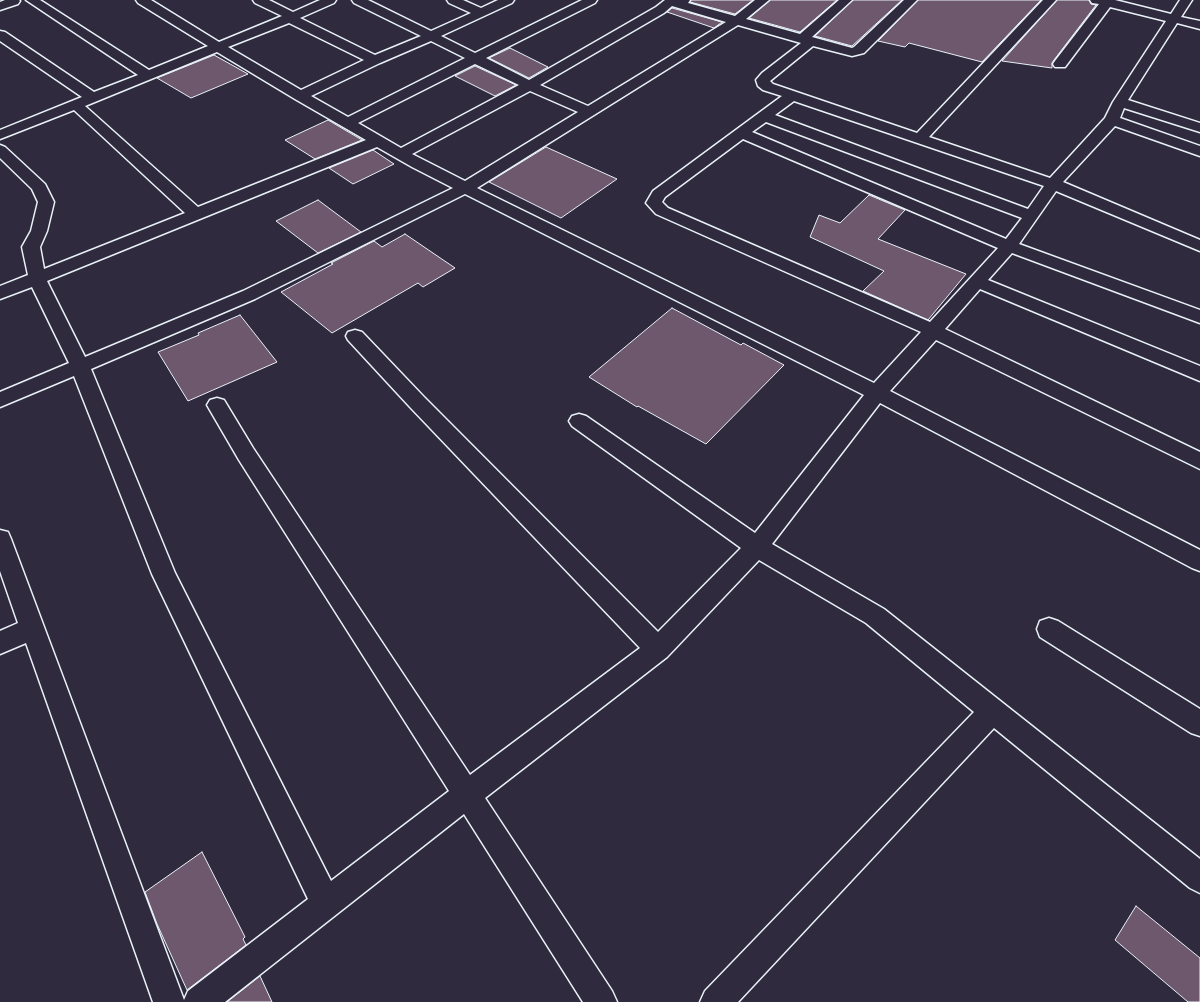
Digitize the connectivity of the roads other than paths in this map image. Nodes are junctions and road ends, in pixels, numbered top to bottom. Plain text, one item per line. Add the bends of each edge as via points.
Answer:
1 (12, 0) edge
2 (32, 0) edge
3 (142, 0) edge
4 (259, 0) edge
5 (330, 0) edge
6 (358, 0) edge
7 (453, 0) edge
8 (508, 0) edge
9 (591, 0) edge
10 (763, 0) edge
11 (846, 0) edge
12 (911, 0) edge
13 (1050, 0) edge
14 (1186, 0) edge
15 (1104, 1) edge
16 (674, 2) edge
17 (0, 6) edge
18 (481, 13) junction
19 (291, 18) junction
20 (1175, 19) junction
21 (736, 21) junction
22 (1200, 25) edge
23 (0, 35) edge
24 (430, 37) junction
25 (807, 40) junction
26 (218, 47) junction
27 (476, 59) junction
28 (375, 60) junction
29 (1060, 64) dead end
30 (149, 76) junction
31 (529, 85) junction
32 (793, 95) junction
33 (300, 96) junction
34 (93, 98) junction
35 (1120, 102) junction
36 (76, 105) junction
37 (590, 112) junction
38 (764, 116) junction
39 (1112, 120) junction
40 (347, 123) junction
41 (1200, 128) edge
42 (742, 133) junction
43 (1, 137) edge
44 (920, 138) junction
45 (377, 141) junction
46 (1200, 151) edge
47 (401, 154) junction
48 (1053, 184) junction
49 (464, 188) junction
50 (196, 214) junction
51 (1032, 216) junction
52 (1009, 246) junction
53 (1200, 246) edge
54 (37, 278) junction
55 (978, 282) junction
56 (0, 293) edge
57 (1200, 317) edge
58 (934, 331) junction
59 (355, 336) dead end
60 (80, 366) junction
61 (1200, 374) edge
62 (877, 393) junction
63 (0, 400) edge
64 (217, 404) dead end
65 (579, 421) dead end
66 (1200, 461) edge
67 (0, 539) edge
68 (758, 547) junction
69 (1200, 561) edge
70 (33, 628) junction
71 (1049, 629) dead end
72 (0, 643) edge
73 (658, 649) junction
74 (992, 711) junction
75 (1200, 724) edge
76 (466, 795) junction
77 (1200, 878) edge
78 (326, 903) junction
79 (169, 1002) edge
80 (199, 1002) edge
81 (601, 1002) edge
82 (716, 1002) edge

1 - 17 street
2 - 30 street
3 - 26 street
4 - 19 street
5 - 19 street
6 - 24 street
7 - 18 street
8 - 18 street
9 - 27 street
10 - 21 street
11 - 25 street
12 - 25 street via 859,50 845,51
13 - 44 street
14 - 20 street
15 - 20 street
15 - 29 street
16 - 21 street
16 - 31 street
18 - 24 street
19 - 26 street
19 - 28 street
20 - 22 street
20 - 35 street
21 - 25 street
21 - 37 street
23 - 34 street
24 - 27 street
24 - 28 street
25 - 32 street via 763,80 768,86
26 - 30 street
26 - 33 street
27 - 31 street
27 - 40 street
28 - 33 street
30 - 34 street
31 - 37 street
31 - 47 street
32 - 38 street
32 - 44 street
33 - 40 street
34 - 36 street
35 - 39 street
35 - 41 street
36 - 43 street
36 - 50 street
37 - 49 street
38 - 42 street
38 - 51 street
39 - 46 street
39 - 48 street
40 - 45 street
42 - 52 street
42 - 58 street via 659,194 654,203 662,210
43 - 54 street via 39,187 46,202 39,231 31,246
44 - 48 street
45 - 47 street
45 - 50 street
47 - 49 street
48 - 51 street
48 - 53 street
49 - 60 street via 249,295
49 - 62 street
50 - 54 street
51 - 52 street
52 - 55 street
52 - 57 street
54 - 56 street
54 - 60 street
55 - 58 street
55 - 61 street
58 - 62 street
58 - 66 street
59 - 73 street
60 - 63 street
60 - 78 street via 164,574
62 - 68 street
62 - 69 street
64 - 76 street via 246,454
65 - 68 street
67 - 70 street
68 - 73 street
68 - 74 street via 875,616
70 - 72 street
70 - 79 street
71 - 75 street
73 - 76 street
74 - 77 street
74 - 82 street
76 - 78 street
76 - 81 street
78 - 80 street

